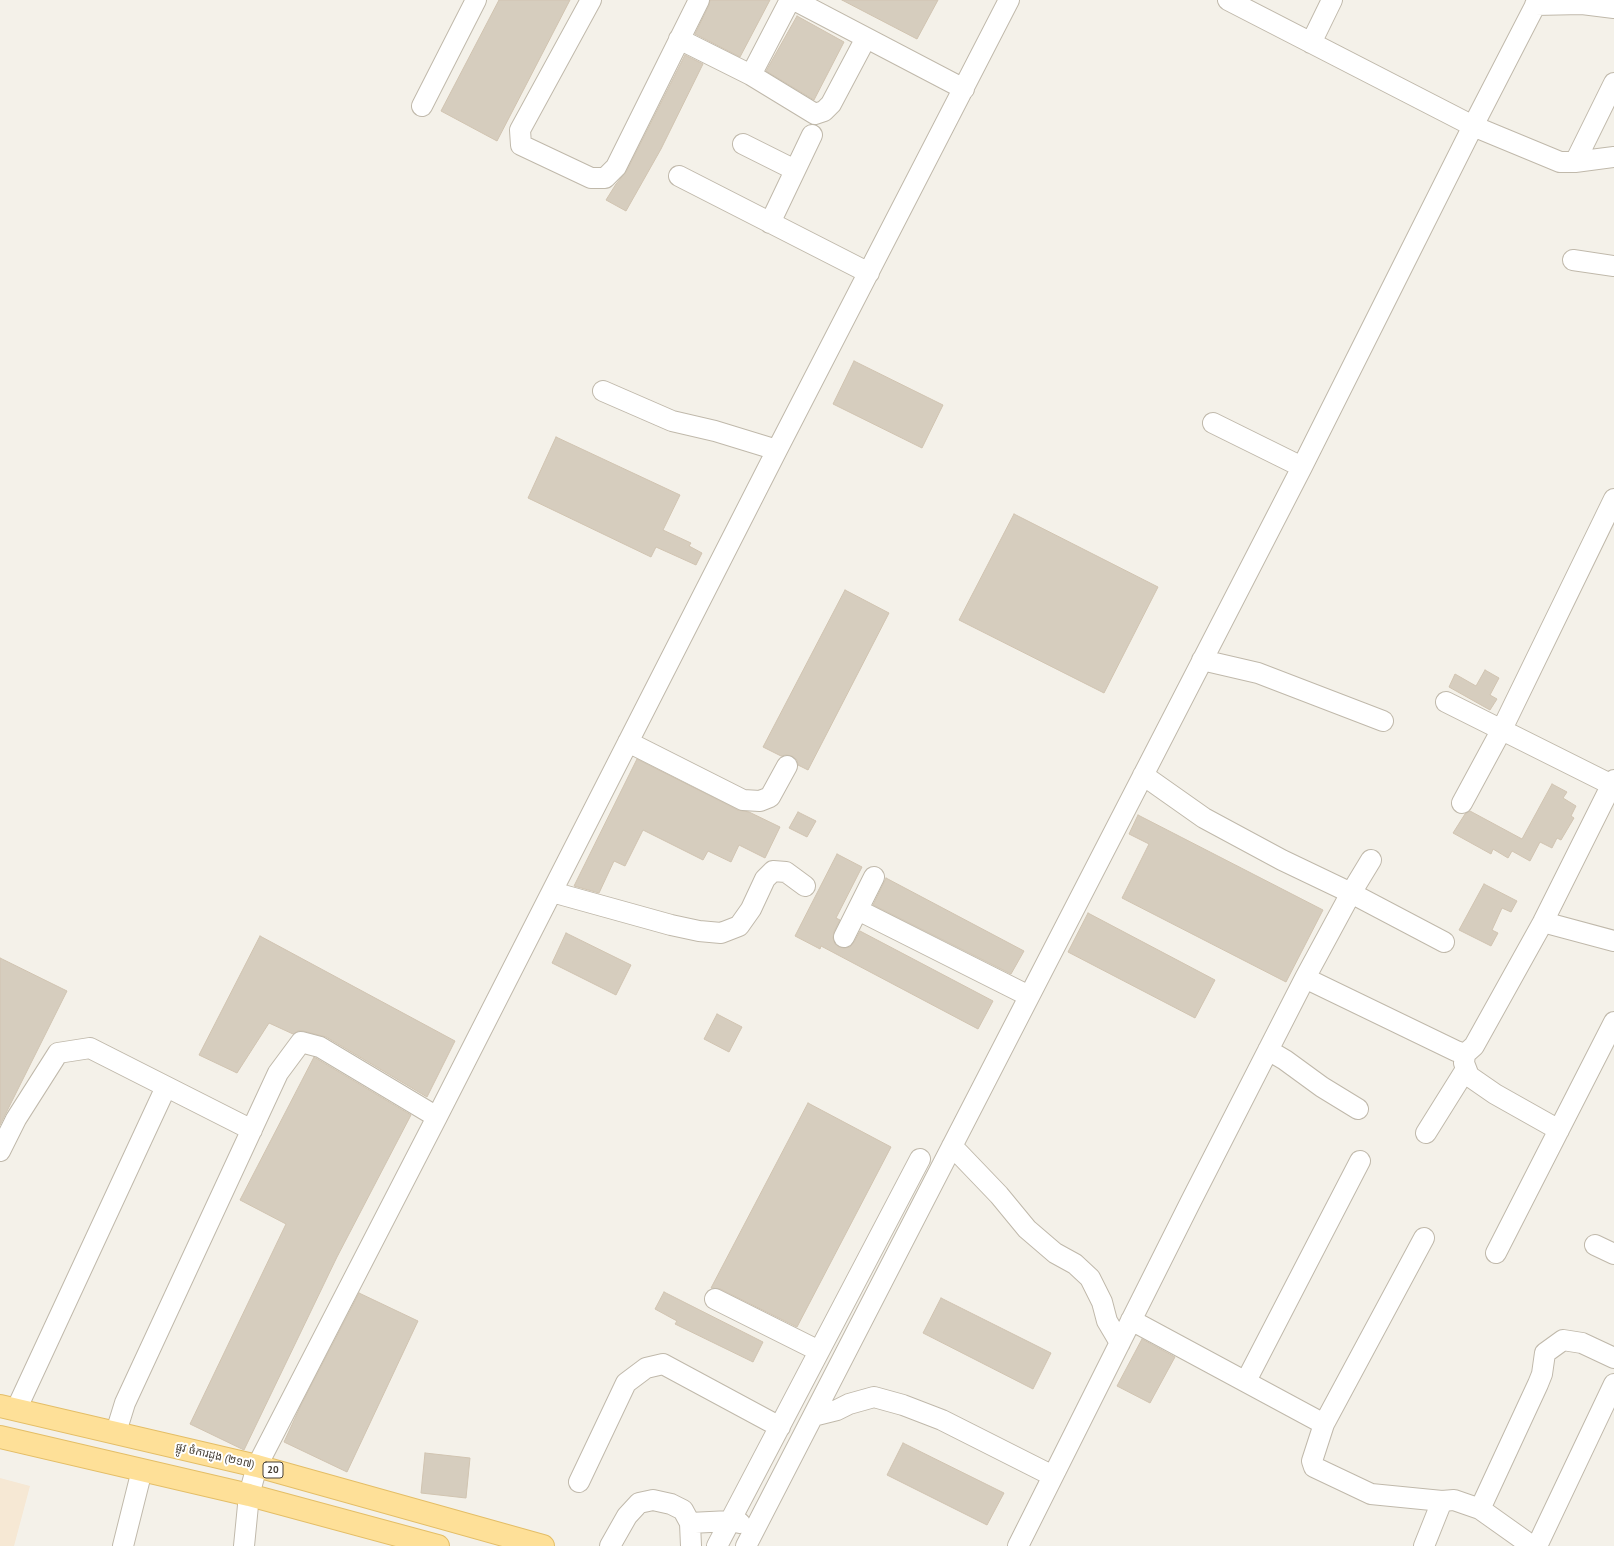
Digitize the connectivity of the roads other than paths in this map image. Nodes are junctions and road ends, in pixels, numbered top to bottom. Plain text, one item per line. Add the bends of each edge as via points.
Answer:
1 (476, 0) edge
2 (591, 0) edge
3 (699, 0) edge
4 (790, 0) edge
5 (794, 0) edge
6 (1009, 0) edge
7 (1228, 0) edge
8 (1332, 0) edge
9 (1537, 2) edge
10 (1614, 8) edge
11 (866, 38) junction
12 (679, 39) junction
13 (1311, 43) junction
14 (751, 75) junction
15 (1614, 83) edge
16 (964, 89) junction
17 (422, 106) dead end
18 (1473, 126) junction
19 (812, 135) dead end
20 (743, 144) dead end
21 (1614, 157) edge
22 (1575, 162) junction
23 (796, 170) junction
24 (679, 176) dead end
25 (770, 223) junction
26 (1573, 260) dead end
27 (1614, 266) edge
28 (869, 273) junction
29 (603, 391) dead end
30 (1213, 423) dead end
31 (777, 450) junction
32 (1302, 467) junction
33 (1614, 500) edge
34 (1202, 660) junction
35 (1446, 702) dead end
36 (1383, 721) dead end
37 (1502, 729) junction
38 (628, 742) junction
39 (787, 766) dead end
40 (1143, 775) junction
41 (1613, 784) edge
42 (1462, 803) dead end
43 (1371, 860) dead end
44 (874, 878) dead end
45 (805, 886) dead end
46 (552, 892) junction
47 (1350, 893) junction
48 (858, 910) junction
49 (1544, 922) junction
50 (844, 937) dead end
51 (1614, 941) edge
52 (1444, 942) dead end
53 (1305, 978) junction
54 (1029, 996) junction
55 (1614, 1022) edge
56 (1268, 1050) junction
57 (1465, 1061) junction
58 (166, 1087) junction
59 (1358, 1109) dead end
60 (437, 1117) junction
61 (252, 1130) junction
62 (1559, 1130) junction
63 (1426, 1133) dead end
64 (952, 1146) junction
65 (0, 1151) edge
66 (920, 1159) dead end
67 (1360, 1161) dead end
68 (1424, 1238) dead end
69 (1595, 1245) dead end
70 (1496, 1253) dead end
71 (1614, 1254) edge
72 (715, 1299) dead end
73 (1131, 1320) junction
74 (1120, 1342) junction
75 (819, 1351) junction
76 (1614, 1358) edge
77 (1246, 1381) junction
78 (1614, 1384) edge
79 (8, 1408) edge
80 (813, 1416) junction
81 (1324, 1424) junction
82 (780, 1427) junction
83 (116, 1432) junction
84 (0, 1437) edge
85 (256, 1466) junction
86 (142, 1470) junction
87 (1053, 1476) junction
88 (579, 1482) dead end
89 (249, 1495) junction
90 (1442, 1502) junction
91 (1480, 1509) junction
92 (730, 1521) junction
93 (690, 1523) junction
94 (756, 1526) junction
95 (123, 1546) edge
96 (244, 1546) edge
97 (438, 1546) edge
98 (543, 1546) edge
99 (610, 1546) edge
100 (691, 1546) edge
101 (717, 1546) edge
102 (746, 1546) edge
103 (1018, 1546) edge
104 (1424, 1546) edge
105 (1532, 1546) edge
106 (1537, 1546) edge

1 - 17 street
2 - 12 street via 520,130 521,145 591,178 605,178 616,167
3 - 12 street
4 - 14 street
5 - 11 street
6 - 16 street
7 - 13 street
8 - 13 street
9 - 10 street
9 - 18 street
11 - 14 street via 831,104 824,111 815,114
11 - 16 street
12 - 14 street
13 - 18 street
15 - 22 street
16 - 28 street
18 - 22 street via 1560,162
18 - 32 street
19 - 23 street
20 - 23 street
21 - 22 street
23 - 25 street
24 - 25 street
25 - 28 street
26 - 27 street
28 - 31 street
29 - 31 street via 672,421
30 - 32 street
31 - 38 street
32 - 34 street
33 - 37 street
34 - 36 street via 1258,673
34 - 40 street
35 - 37 street
37 - 41 street
37 - 42 street
38 - 39 street via 743,800 760,801 770,797
38 - 46 street
40 - 47 street via 1204,818
40 - 54 street
41 - 49 street
43 - 47 street
44 - 48 street
45 - 46 street via 786,872 773,871 765,879 751,909 738,926 722,933 671,925
46 - 60 street
47 - 52 street
47 - 53 street
48 - 50 street
48 - 54 street
49 - 51 street
49 - 57 street
53 - 56 street
53 - 57 street via 1456,1051
54 - 64 street
55 - 62 street
56 - 59 street via 1322,1088
56 - 73 street
57 - 62 street via 1469,1076 1475,1081
57 - 63 street
58 - 61 street
58 - 65 street via 90,1048 58,1053 16,1119
58 - 79 street
60 - 61 street via 320,1047 301,1042 278,1073
60 - 85 street
61 - 83 street via 125,1403
62 - 70 street
64 - 74 street via 999,1194 1027,1229 1090,1278 1102,1302 1107,1321
64 - 80 street
66 - 75 street
67 - 77 street
68 - 81 street
69 - 71 street
72 - 75 street
73 - 74 street
73 - 77 street
74 - 87 street
75 - 82 street
76 - 91 street via 1582,1342 1563,1340 1545,1353 1538,1384
77 - 81 street
78 - 106 street
79 - 83 main road, ផ្លូវ ចំការដូង (២១៧) / 20
80 - 87 street via 874,1397 942,1420
80 - 94 street
81 - 90 street via 1312,1461 1314,1467 1371,1494
82 - 88 street via 663,1364 646,1368 626,1383
82 - 92 street
83 - 85 main road, ផ្លូវ ចំការដូង (២១៧) / 20
84 - 86 main road
85 - 89 street
85 - 98 main road, ផ្លូវ ចំការដូង (២១៧) / 20
86 - 89 main road
86 - 95 street
87 - 103 street
89 - 96 street
89 - 97 main road
90 - 91 street via 1454,1500
90 - 104 street
91 - 105 street
92 - 93 street
92 - 94 street
92 - 101 street
93 - 99 street via 683,1510 671,1504 653,1500 639,1503 627,1516
93 - 100 street
94 - 102 street

